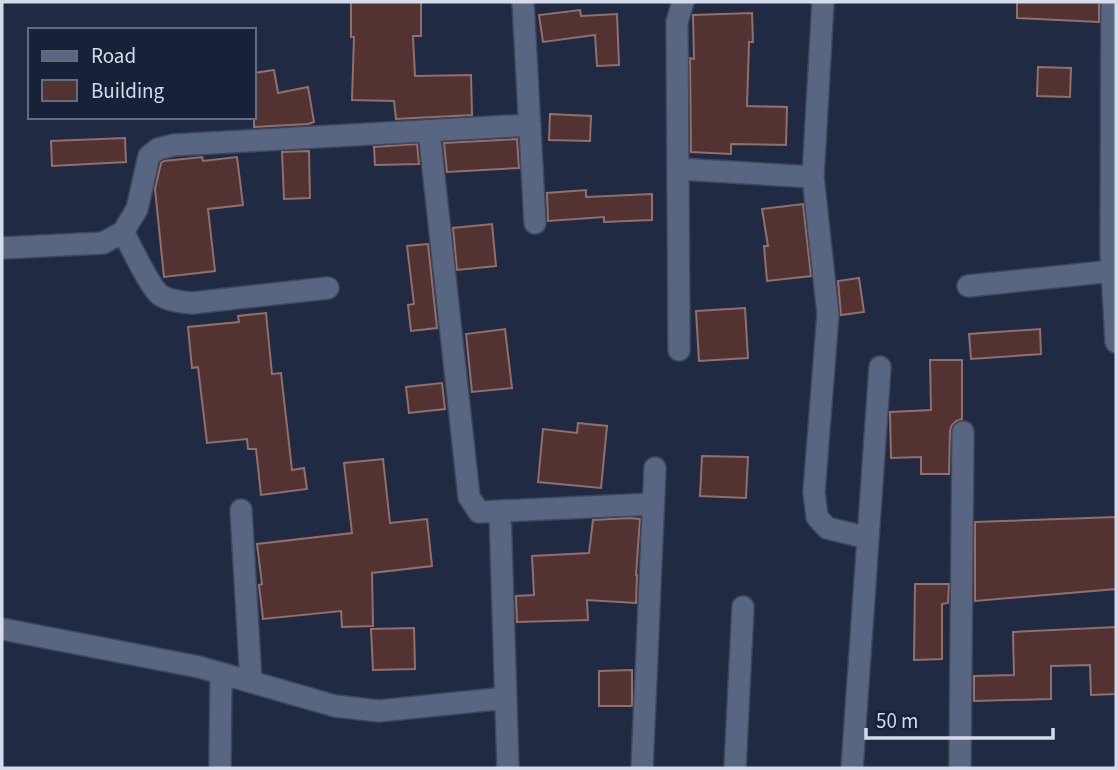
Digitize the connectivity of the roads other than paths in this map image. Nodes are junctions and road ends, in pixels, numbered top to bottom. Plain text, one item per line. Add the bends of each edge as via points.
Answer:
1 (523, 2) edge
2 (683, 2) edge
3 (823, 2) edge
4 (1112, 2) edge
5 (1114, 37) edge
6 (530, 125) junction
7 (429, 131) junction
8 (679, 169) junction
9 (813, 177) junction
10 (535, 223) dead end
11 (123, 232) junction
12 (2, 248) edge
13 (1112, 271) junction
14 (968, 286) dead end
15 (328, 288) dead end
16 (1116, 342) edge
17 (679, 350) dead end
18 (880, 367) dead end
19 (963, 432) dead end
20 (655, 468) dead end
21 (653, 504) junction
22 (241, 510) dead end
23 (500, 512) junction
24 (868, 538) junction
25 (743, 607) dead end
26 (2, 629) edge
27 (222, 674) junction
28 (251, 682) junction
29 (506, 698) junction
30 (220, 768) edge
31 (508, 768) edge
32 (642, 768) edge
33 (734, 768) edge
34 (852, 768) edge
35 (960, 768) edge

1 - 6 street
2 - 8 street via 677,22
3 - 9 street
4 - 5 street
5 - 13 street
6 - 7 street
6 - 10 street
7 - 11 street via 158,149 149,156 137,209
7 - 23 street via 469,497 479,512
8 - 9 street
8 - 17 street
9 - 24 street via 828,314 814,492 817,517 827,528
11 - 12 street via 103,243
11 - 15 street via 160,294 174,300 192,303
13 - 14 street
13 - 16 street
18 - 24 street
19 - 35 street
20 - 21 street
21 - 23 street
21 - 32 street
22 - 28 street
23 - 29 street
24 - 34 street
25 - 33 street
26 - 27 street
27 - 28 street
27 - 30 street
28 - 29 street via 335,706 379,711
29 - 31 street

